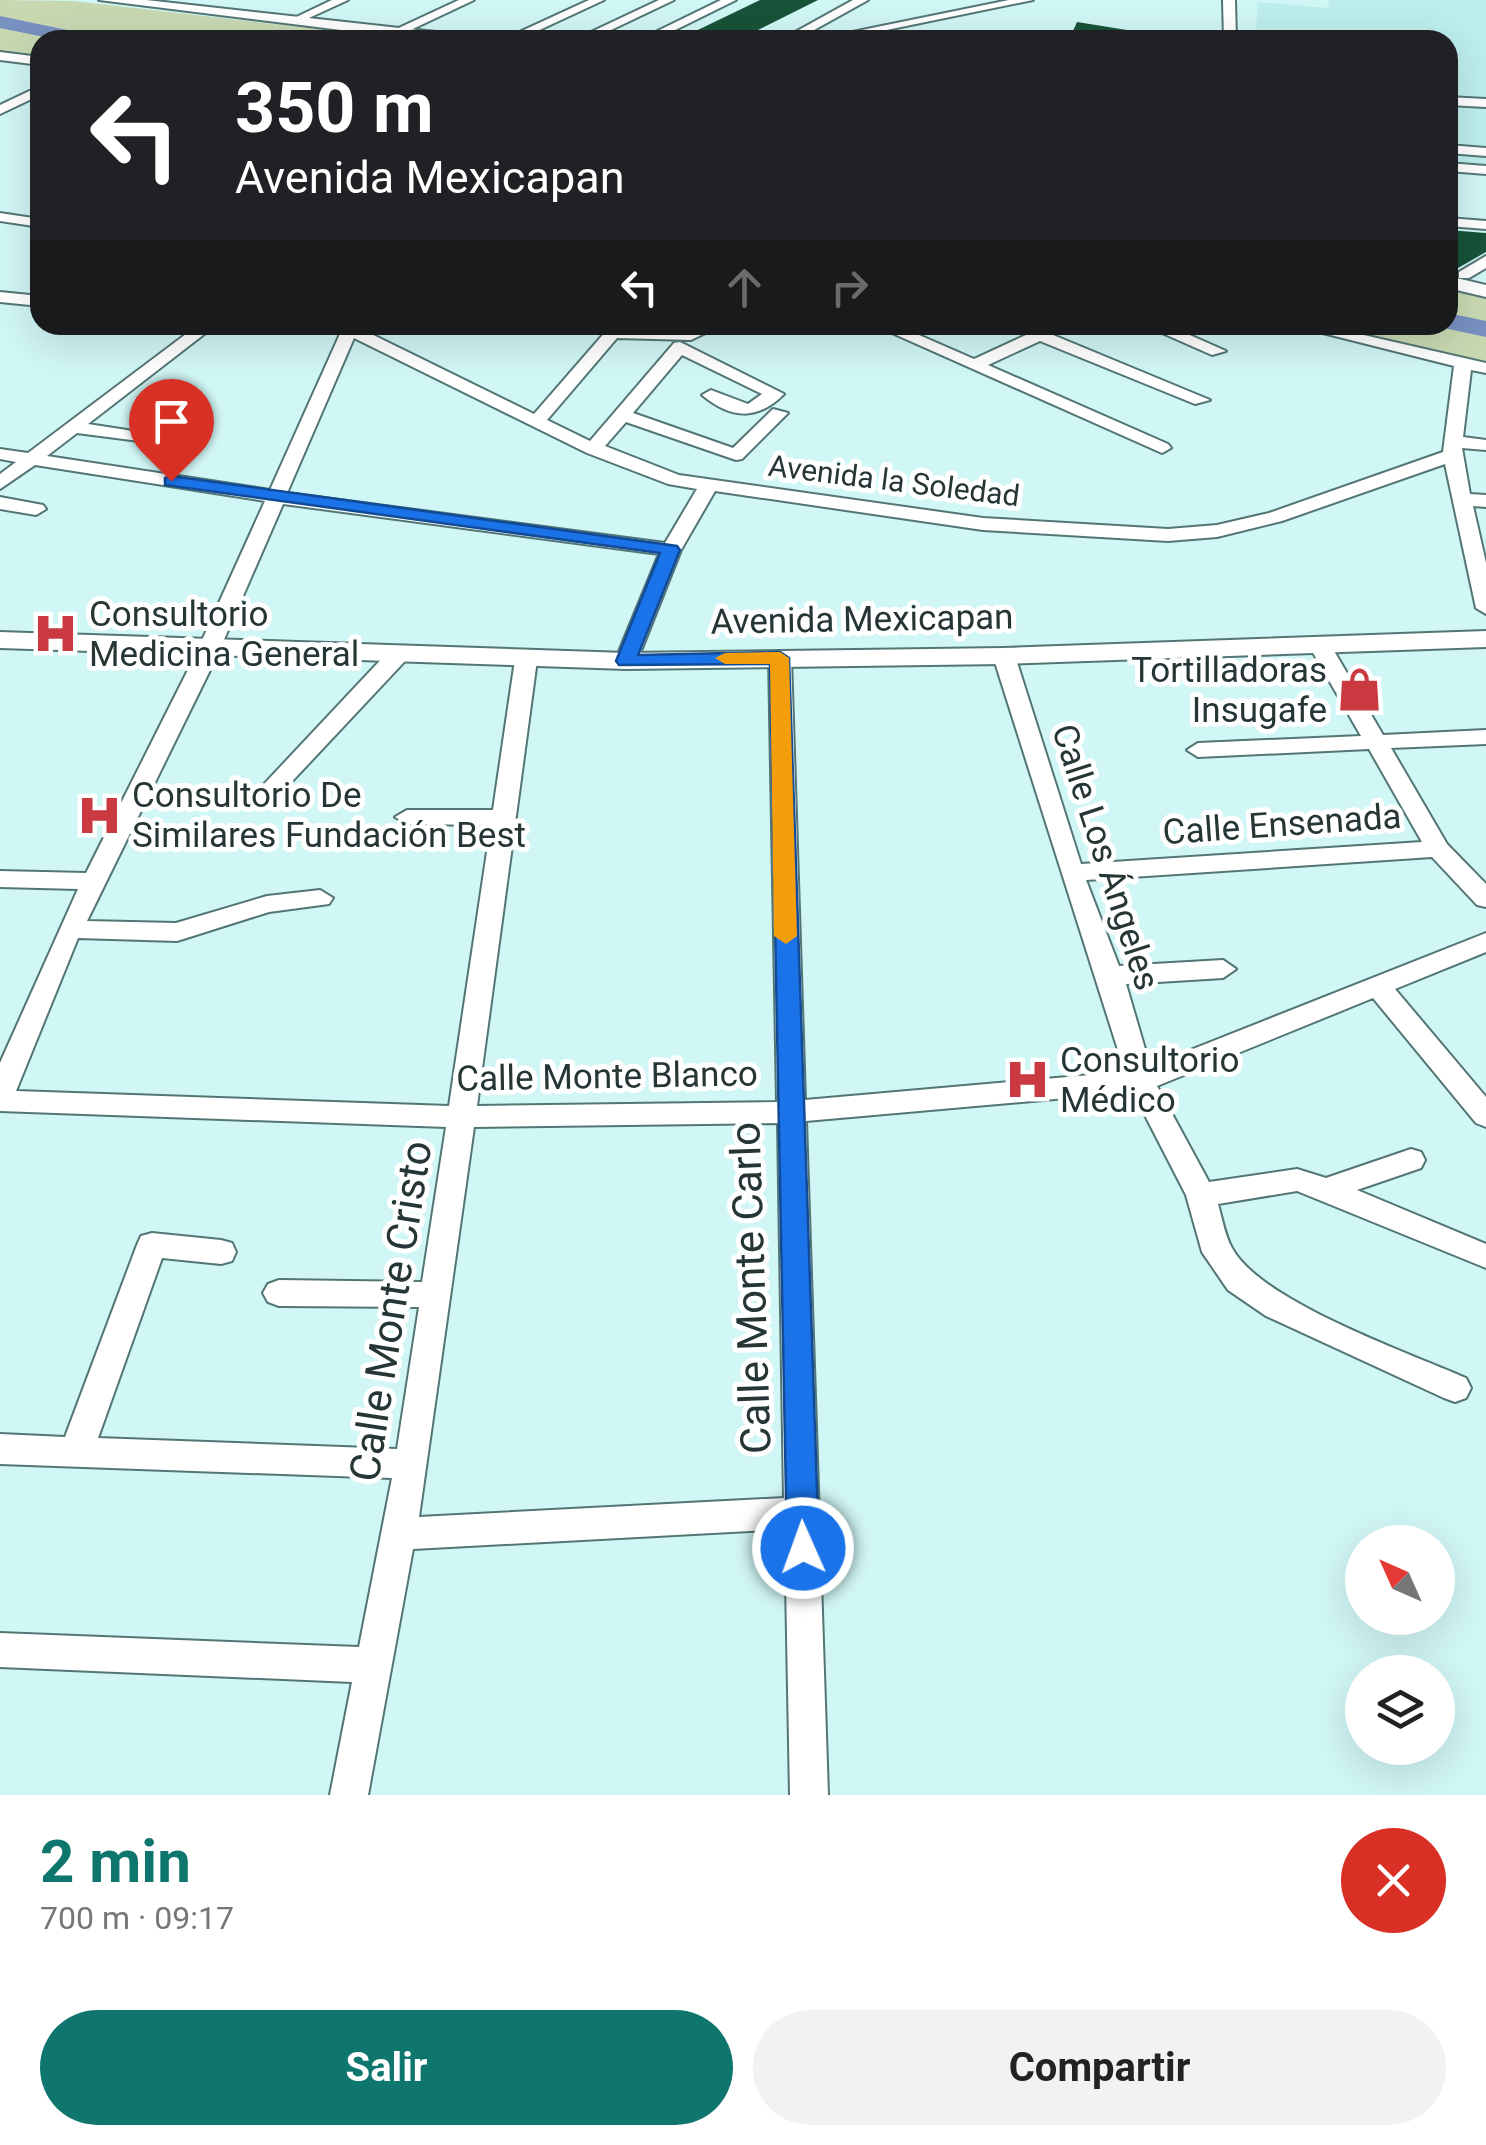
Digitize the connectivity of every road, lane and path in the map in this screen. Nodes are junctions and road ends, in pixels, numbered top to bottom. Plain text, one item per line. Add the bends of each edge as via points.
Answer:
1 (106, 0) edge
2 (342, 0) edge
3 (468, 0) edge
4 (598, 0) edge
5 (668, 0) edge
6 (730, 0) edge
7 (862, 0) edge
8 (948, 0) edge
9 (1027, 0) edge
10 (1216, 0) edge
11 (1229, 0) edge
12 (294, 21) junction
13 (901, 26) junction
14 (377, 30) edge
15 (400, 30) edge
16 (530, 30) edge
17 (602, 30) edge
18 (667, 30) edge
19 (805, 30) edge
20 (878, 30) edge
21 (1217, 30) edge
22 (1230, 30) edge
23 (0, 56) edge
24 (30, 60) edge
25 (30, 95) edge
26 (1458, 102) edge
27 (1483, 103) edge
28 (0, 110) edge
29 (1486, 124) edge
30 (1458, 150) edge
31 (1486, 152) edge
32 (1458, 168) edge
33 (1486, 170) edge
34 (0, 217) edge
35 (30, 222) edge
36 (1458, 223) edge
37 (1486, 225) edge
38 (1486, 261) edge
39 (1458, 274) edge
40 (1458, 276) edge
41 (1458, 278) edge
42 (1486, 278) edge
43 (1486, 291) edge
44 (0, 297) edge
45 (30, 300) edge
46 (195, 335) edge
47 (348, 335) edge
48 (365, 335) edge
49 (611, 335) edge
50 (904, 335) edge
51 (1178, 335) edge
52 (1339, 335) edge
53 (1040, 336) joint
54 (1211, 348) dead end
55 (1463, 365) junction
56 (972, 366) junction
57 (1486, 368) edge
58 (728, 386) dead end
59 (711, 395) dead end
60 (1202, 400) dead end
61 (764, 408) junction
62 (626, 416) junction
63 (537, 421) junction
64 (78, 428) junction
65 (172, 442) dead end
66 (1486, 445) edge
67 (593, 448) junction
68 (1162, 448) dead end
69 (1454, 449) junction
70 (0, 454) edge
71 (33, 460) junction
72 (0, 484) edge
73 (707, 488) junction
74 (275, 497) junction
75 (1460, 499) junction
76 (1486, 501) edge
77 (0, 503) edge
78 (36, 509) dead end
79 (671, 550) junction
80 (1486, 608) edge
81 (1486, 639) edge
82 (0, 640) edge
83 (1318, 644) junction
84 (208, 648) junction
85 (396, 656) junction
86 (1004, 656) junction
87 (780, 658) junction
88 (526, 660) junction
89 (626, 661) junction
90 (1486, 737) edge
91 (1375, 743) junction
92 (1198, 750) dead end
93 (260, 802) dead end
94 (408, 817) dead end
95 (505, 818) junction
96 (1438, 849) junction
97 (1071, 873) junction
98 (0, 879) edge
99 (92, 881) junction
100 (320, 898) dead end
101 (1486, 899) edge
102 (69, 930) junction
103 (1486, 942) edge
104 (1223, 969) dead end
105 (1110, 976) junction
106 (1380, 987) junction
107 (8, 1057) edge
108 (1142, 1081) junction
109 (0, 1098) edge
110 (790, 1112) junction
111 (462, 1116) junction
112 (1486, 1116) edge
113 (1411, 1160) dead end
114 (1326, 1188) junction
115 (1201, 1195) junction
116 (220, 1252) dead end
117 (1484, 1256) edge
118 (279, 1293) dead end
119 (434, 1295) junction
120 (1455, 1388) dead end
121 (0, 1449) edge
122 (76, 1453) junction
123 (412, 1464) junction
124 (802, 1513) junction
125 (396, 1534) junction
126 (0, 1650) edge
127 (374, 1665) junction
128 (349, 1795) edge
129 (809, 1795) edge

1 - 12 main road
2 - 12 street
3 - 15 street
4 - 16 street
5 - 17 street
6 - 18 street
7 - 19 street
8 - 13 street
9 - 13 street
10 - 21 street
11 - 22 street
12 - 14 main road
13 - 20 street
23 - 24 street
25 - 28 street
26 - 27 street
27 - 29 street
30 - 31 street
32 - 33 street
34 - 35 street
36 - 37 street
38 - 39 street
40 - 42 main road
41 - 43 main road
44 - 45 street
46 - 64 street
47 - 74 street
48 - 63 street, Avenida la Soledad
49 - 63 street
50 - 56 street
51 - 54 street
52 - 55 street
53 - 56 street
53 - 60 street
55 - 57 street
55 - 69 street
56 - 68 street
58 - 61 street
59 - 61 street
61 - 62 street via 736,455
61 - 62 street via 774,394 770,390 680,347
62 - 67 street
63 - 67 street, Avenida la Soledad
64 - 65 street
64 - 71 street
66 - 69 street
67 - 73 street, Avenida la Soledad
69 - 73 street, Avenida la Soledad via 1275,518 1168,535 983,524
69 - 75 street
70 - 71 street
71 - 72 street
71 - 74 street
73 - 79 street
74 - 79 street
74 - 84 street
75 - 76 street
75 - 80 street
77 - 78 street
79 - 89 street
81 - 83 main road, Avenida Mexicapan
82 - 84 main road, Avenida Mexicapan
83 - 86 main road, Avenida Mexicapan
83 - 91 street
84 - 85 main road, Avenida Mexicapan
84 - 99 street
85 - 88 main road, Avenida Mexicapan
85 - 93 street
86 - 87 main road, Avenida Mexicapan
86 - 97 street, Calle Los Ángeles
87 - 89 main road, Avenida Mexicapan
87 - 110 street, Calle Monte Carlo
88 - 89 main road, Avenida Mexicapan
88 - 95 street, Calle Monte Cristo
90 - 91 street
91 - 92 street
91 - 96 street
94 - 95 street
95 - 111 street, Calle Monte Cristo
96 - 97 street, Calle Ensenada
96 - 101 street
97 - 105 street, Calle Los Ángeles
98 - 99 street
99 - 102 street
100 - 102 street via 267,904 177,932
102 - 107 street
103 - 106 street, Calle Monte Blanco
104 - 105 street
105 - 108 street, Calle Los Ángeles
106 - 108 street, Calle Monte Blanco
106 - 112 street
107 - 109 street
108 - 110 street, Calle Monte Blanco
108 - 115 street, Calle Los Ángeles
109 - 111 street, Calle Monte Blanco
110 - 111 street, Calle Monte Blanco
110 - 124 street, Calle Monte Carlo
111 - 119 street, Calle Monte Cristo
113 - 114 street
114 - 115 street via 1297,1180
114 - 117 street
115 - 120 street, Calle Los Ángeles via 1218,1252 1239,1280 1277,1307
116 - 122 street via 152,1245
118 - 119 street
119 - 123 street, Calle Monte Cristo
121 - 122 street
122 - 123 street
123 - 125 street, Calle Monte Cristo
124 - 125 street
124 - 129 street, Calle Monte Carlo
125 - 127 street, Calle Monte Cristo
126 - 127 street
127 - 128 street, Calle Monte Cristo

